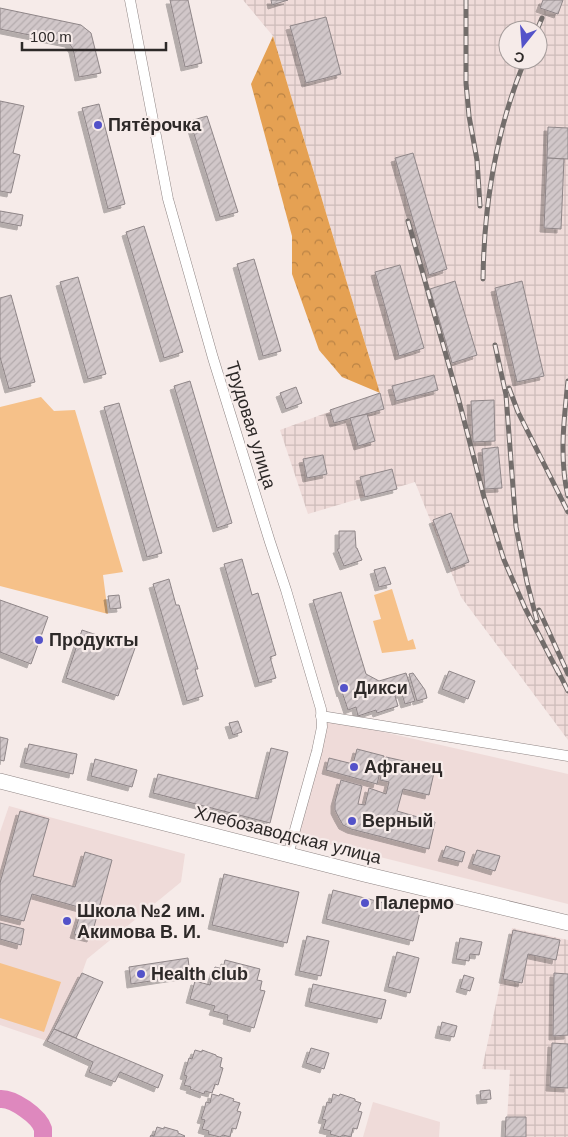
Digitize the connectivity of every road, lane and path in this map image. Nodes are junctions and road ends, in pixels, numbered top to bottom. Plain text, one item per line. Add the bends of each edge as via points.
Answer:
1 (130, 0) edge
2 (321, 716) junction
3 (568, 756) edge
4 (0, 781) edge
5 (288, 855) junction
6 (568, 923) edge

1 - 2 street, Трудовая улица via 168,200 213,358 318,695
2 - 3 street
2 - 5 street, Трудовая улица via 317,751
4 - 5 main road, Хлебозаводская улица
5 - 6 main road, Хлебозаводская улица

